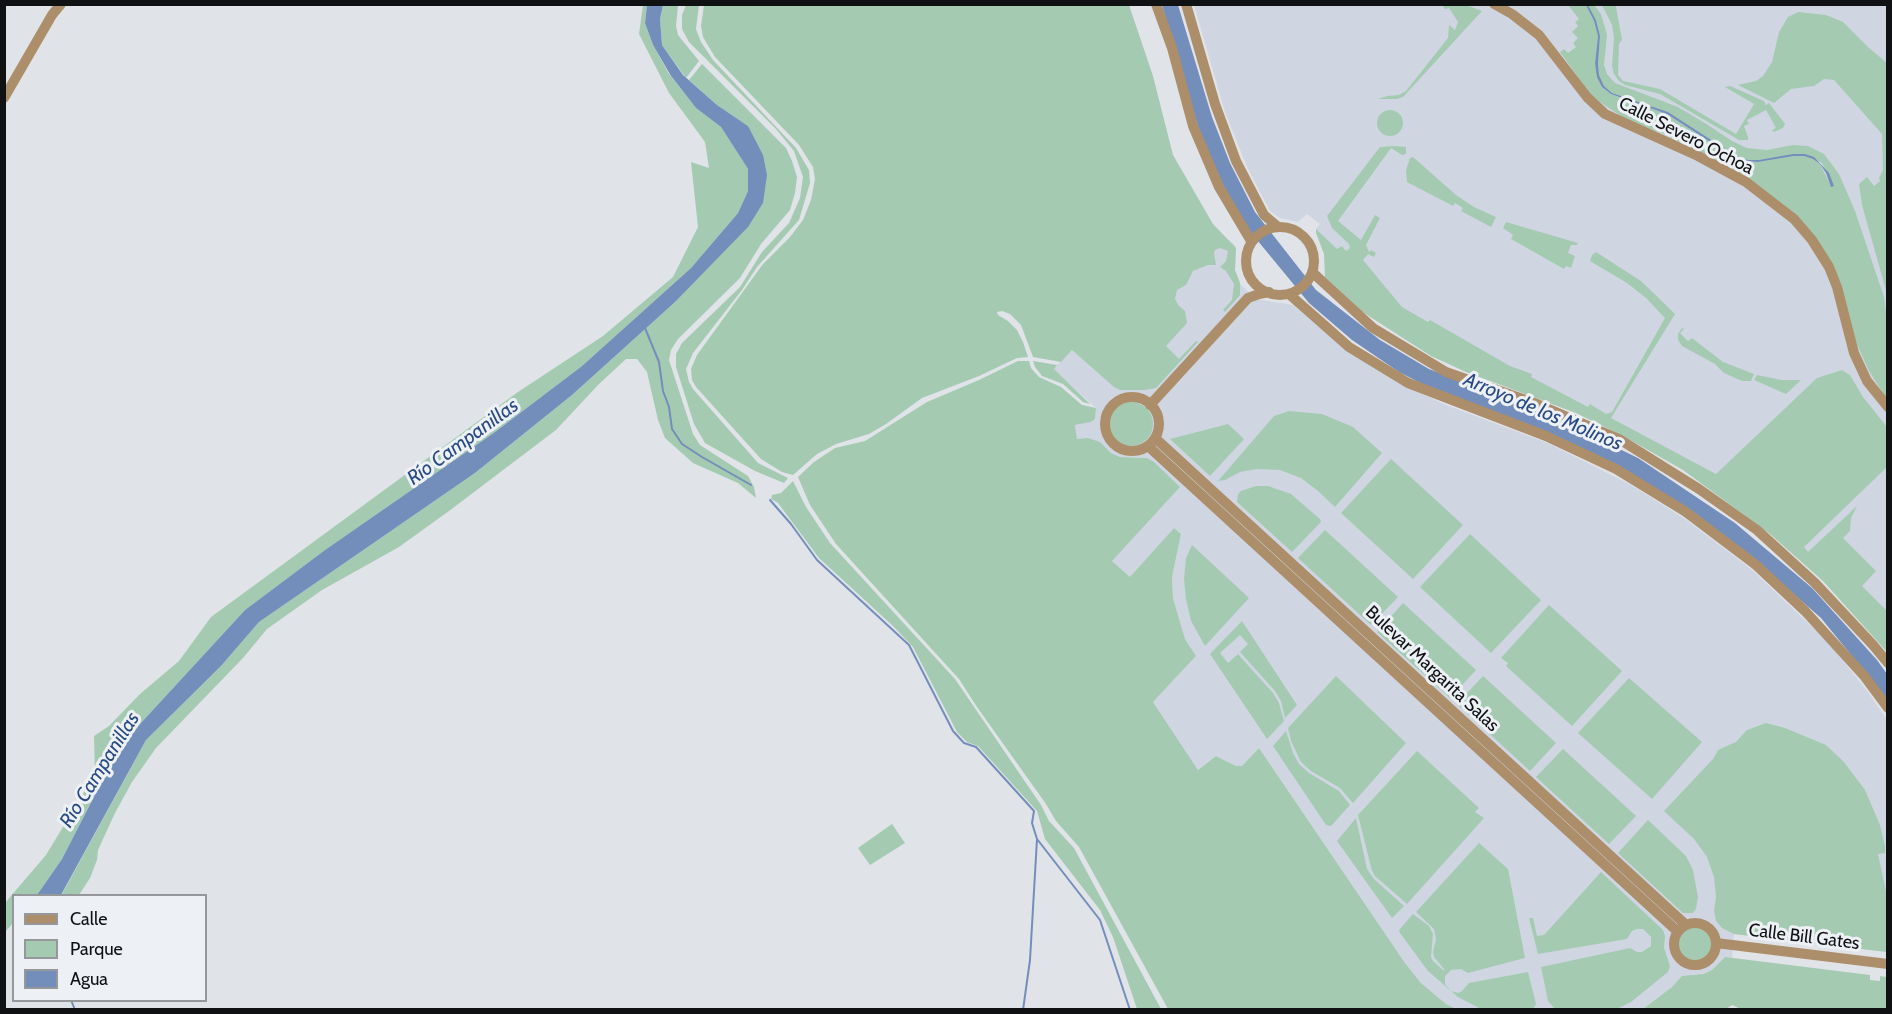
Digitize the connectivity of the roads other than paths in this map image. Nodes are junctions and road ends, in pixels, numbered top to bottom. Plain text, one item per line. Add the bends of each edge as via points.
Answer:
1 (61, 4) edge
2 (1156, 4) edge
3 (1186, 4) edge
4 (1494, 4) edge
5 (4, 98) edge
6 (1277, 226) junction
7 (1251, 241) junction
8 (1312, 272) junction
9 (1250, 277) junction
10 (1269, 292) junction
11 (1289, 294) junction
12 (1248, 298) junction
13 (1150, 405) junction
14 (1887, 407) edge
15 (1151, 442) junction
16 (1887, 663) edge
17 (1887, 708) edge
18 (1682, 928) junction
19 (1716, 943) junction
20 (1887, 964) edge

1 - 5 street
2 - 7 street via 1193,126 1219,187
3 - 6 street via 1236,161 1264,215
4 - 14 street, Calle Severo Ochoa via 1539,35 1605,114 1746,182 1794,219 1829,267 1854,353 1867,381
6 - 7 street
6 - 8 street via 1300,232 1310,243 1314,256
7 - 9 street via 1245,260
8 - 11 street via 1308,281
8 - 16 street via 1373,328 1446,372 1537,404 1619,439 1700,489 1757,530 1815,583
9 - 10 street
9 - 12 street
10 - 11 street
10 - 12 street
11 - 17 street via 1349,347 1408,383 1556,440 1616,469 1686,512 1756,565 1805,611 1865,677
12 - 13 street
13 - 15 street via 1159,421
13 - 15 street via 1129,397 1109,409 1104,424 1115,446 1131,451
15 - 18 street, Bulevar Margarita Salas
18 - 19 street via 1693,923 1707,927
18 - 19 street via 1673,944 1681,961 1694,966 1707,961
19 - 20 street, Calle Bill Gates

